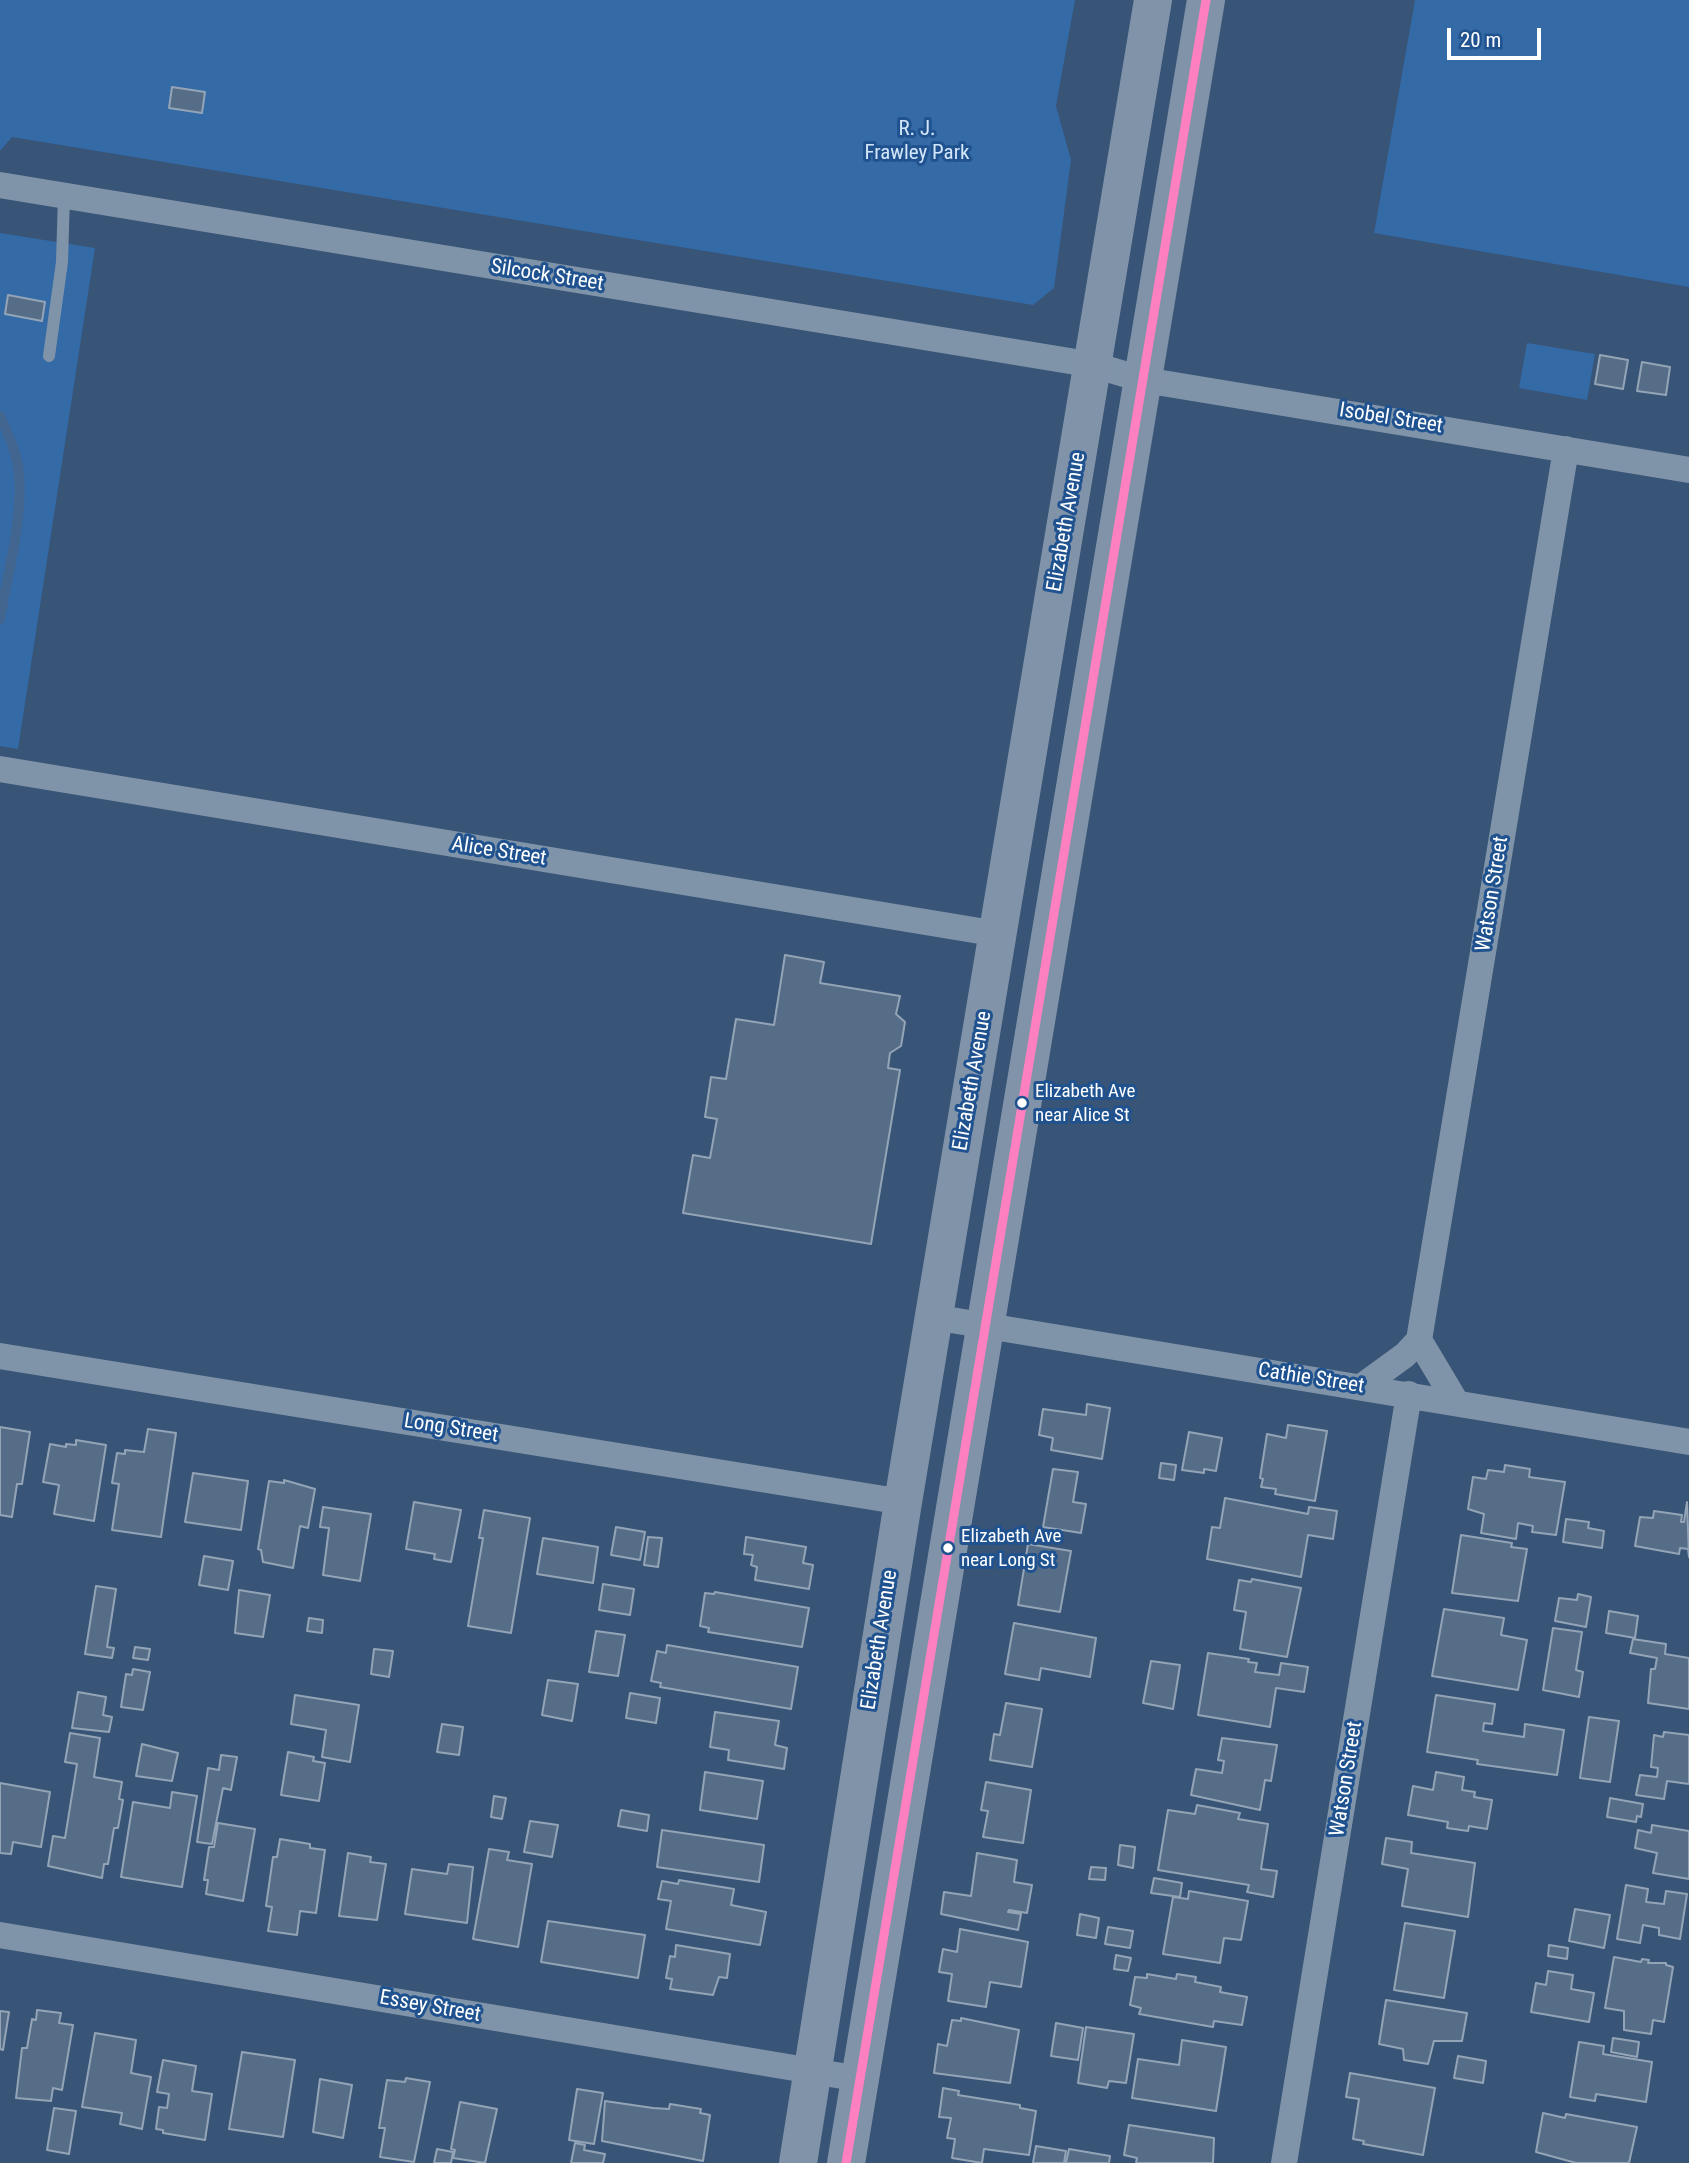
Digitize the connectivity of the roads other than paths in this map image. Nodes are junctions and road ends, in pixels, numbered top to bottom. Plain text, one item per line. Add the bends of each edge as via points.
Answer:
1 (1153, 0) edge
2 (1206, 0) edge
3 (0, 185) edge
4 (64, 197) junction
5 (49, 356) dead end
6 (1094, 365) junction
7 (1144, 380) junction
8 (1566, 449) junction
9 (1689, 470) edge
10 (0, 769) edge
11 (998, 934) junction
12 (933, 1317) junction
13 (984, 1326) junction
14 (1419, 1340) junction
15 (0, 1356) edge
16 (1361, 1387) junction
17 (1409, 1394) junction
18 (1456, 1402) junction
19 (1689, 1442) edge
20 (903, 1502) junction
21 (0, 1935) edge
22 (811, 2070) junction
23 (860, 2079) junction
24 (798, 2163) edge
25 (846, 2163) edge
26 (1284, 2163) edge

1 - 6 highway, Elizabeth Avenue
2 - 7 highway
3 - 4 street, Silcock Street
4 - 5 lane via 62,262
4 - 6 street, Silcock Street
6 - 7 street, Isobel Street
6 - 11 highway, Elizabeth Avenue
7 - 8 street, Isobel Street
7 - 13 highway
8 - 9 street, Isobel Street
8 - 14 street, Watson Street
10 - 11 street, Alice Street
11 - 12 highway, Elizabeth Avenue
12 - 13 street, Cathie Street
12 - 20 highway, Elizabeth Avenue
13 - 16 street, Cathie Street
13 - 23 highway
14 - 16 street via 1405,1356
14 - 18 street
15 - 20 street, Long Street
16 - 17 street, Cathie Street
17 - 18 street, Cathie Street
17 - 26 street, Watson Street
18 - 19 street, Cathie Street
20 - 22 highway, Elizabeth Avenue
21 - 22 street, Essey Street
22 - 23 street, Essey Street
22 - 24 highway, Elizabeth Avenue
23 - 25 highway

